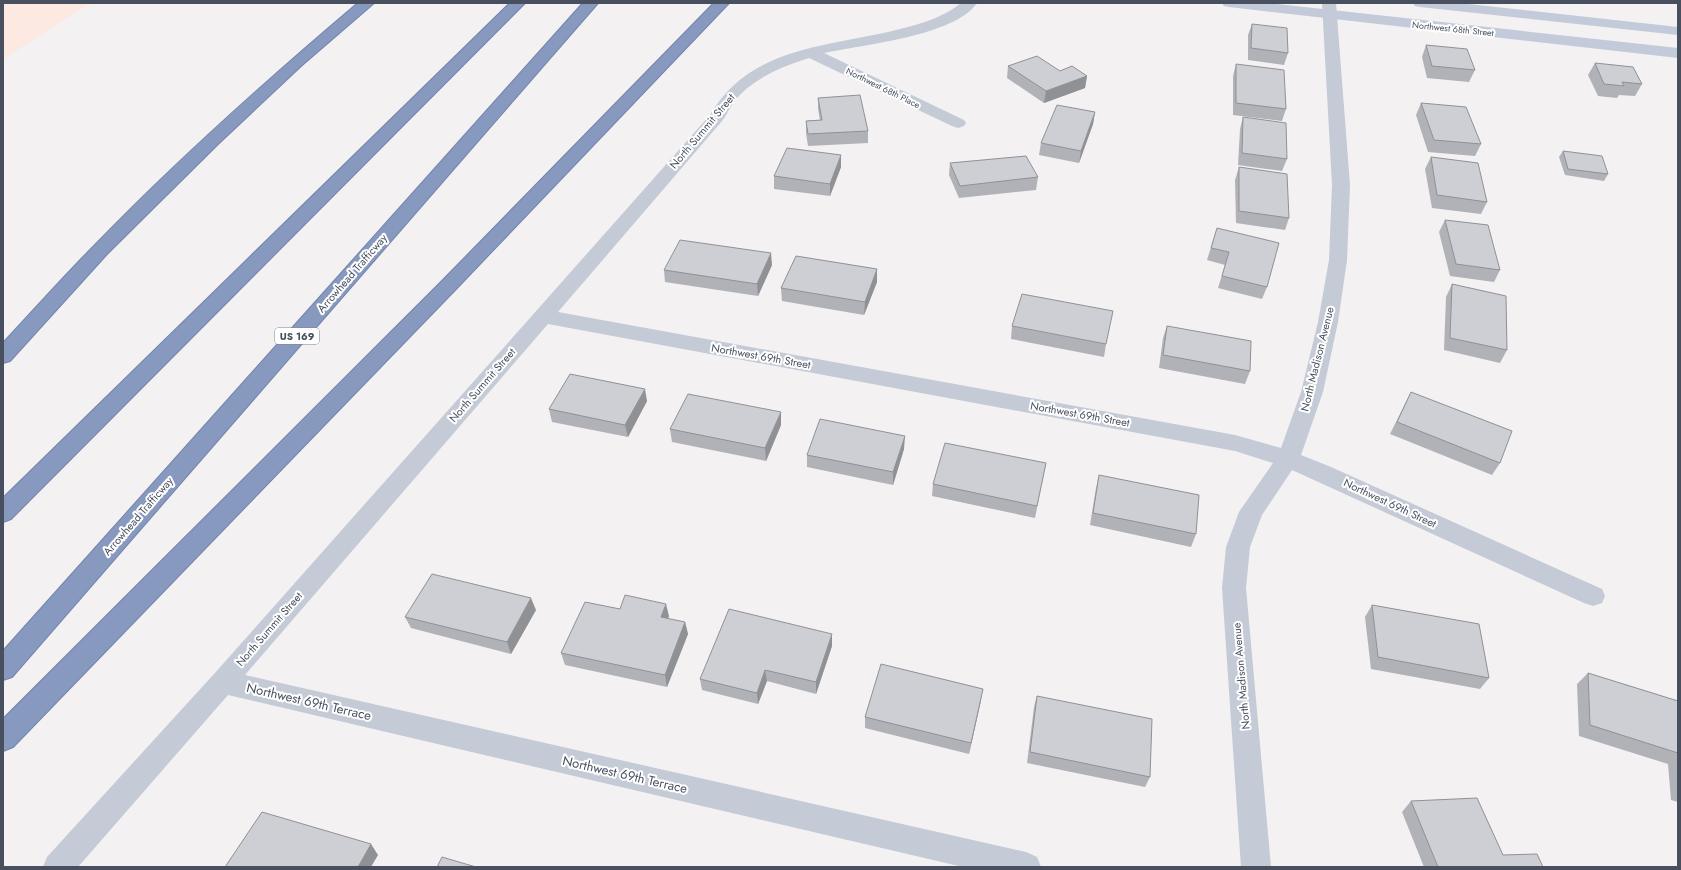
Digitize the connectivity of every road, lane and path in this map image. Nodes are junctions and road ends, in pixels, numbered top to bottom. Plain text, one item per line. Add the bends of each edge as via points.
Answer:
1 (367, 3) edge
2 (518, 3) edge
3 (591, 3) edge
4 (722, 3) edge
5 (970, 3) edge
6 (1229, 3) edge
7 (1420, 3) edge
8 (1329, 9) edge
9 (1678, 31) edge
10 (809, 52) junction
11 (1678, 53) edge
12 (958, 123) dead end
13 (542, 316) junction
14 (3, 356) edge
15 (1288, 459) junction
16 (3, 512) edge
17 (1593, 596) dead end
18 (3, 669) edge
19 (223, 682) junction
20 (3, 738) edge
21 (58, 867) edge
22 (1026, 867) edge
23 (1256, 867) edge

1 - 14 highway via 296,63 206,147 100,250
2 - 16 highway
3 - 18 highway, Arrowhead Trafficway / US 169
4 - 20 highway via 449,285
5 - 10 street, North Summit Street via 932,25 865,42
6 - 8 main road, Northwest 68th Street
7 - 9 main road
8 - 11 main road, Northwest 68th Street
8 - 15 street, North Madison Avenue via 1341,185 1338,260 1328,322 1312,392
10 - 12 street, Northwest 68th Place
10 - 13 street, North Summit Street via 784,60 736,90 727,99 716,118
13 - 15 street, Northwest 69th Street via 1206,436
13 - 19 street, North Summit Street
15 - 17 street, Northwest 69th Street
15 - 23 street, North Madison Avenue via 1251,512 1238,548 1234,588
19 - 21 street, North Summit Street
19 - 22 street, Northwest 69th Terrace

